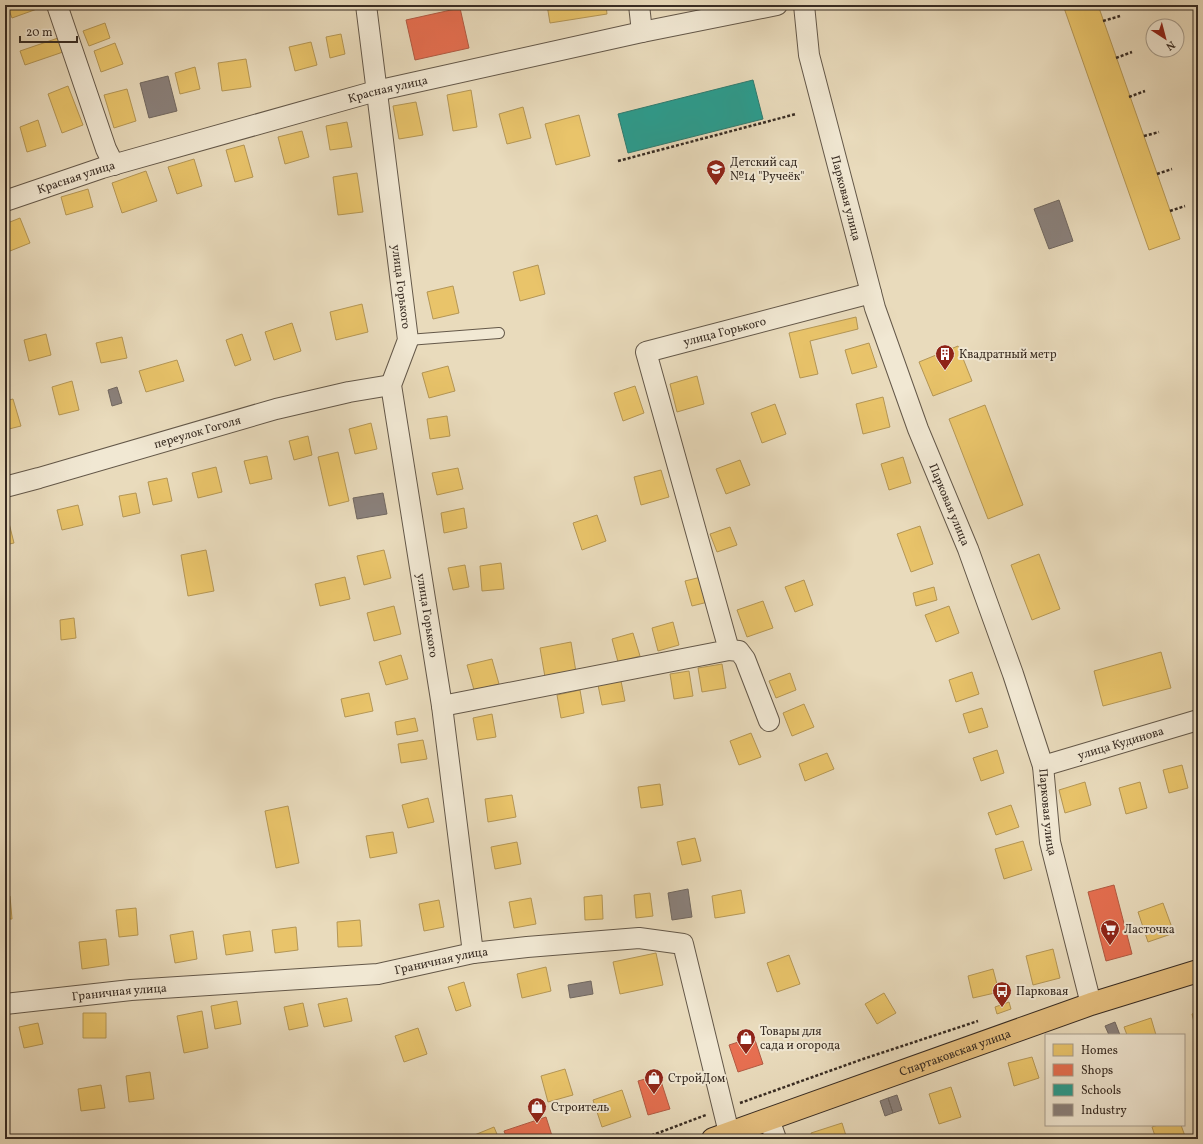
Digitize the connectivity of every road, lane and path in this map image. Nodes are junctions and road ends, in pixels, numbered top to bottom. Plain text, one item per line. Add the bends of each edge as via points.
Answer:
1 (57, 5) edge
2 (366, 5) edge
3 (639, 5) edge
4 (777, 5) edge
5 (804, 5) edge
6 (1120, 16) dead end
7 (1103, 21) dead end
8 (642, 32) junction
9 (1132, 52) dead end
10 (1116, 58) dead end
11 (376, 91) junction
12 (1146, 91) dead end
13 (1130, 96) dead end
14 (796, 114) dead end
15 (1159, 132) dead end
16 (1144, 136) dead end
17 (618, 161) dead end
18 (114, 165) junction
19 (1172, 168) dead end
20 (1157, 174) dead end
21 (5, 201) edge
22 (1184, 206) dead end
23 (1170, 211) dead end
24 (871, 293) junction
25 (499, 333) dead end
26 (408, 340) junction
27 (391, 384) junction
28 (5, 487) edge
29 (729, 650) junction
30 (442, 706) junction
31 (1198, 720) edge
32 (769, 721) dead end
33 (1043, 766) junction
34 (473, 954) junction
35 (1198, 971) edge
36 (5, 1004) edge
37 (1091, 1004) junction
38 (769, 1119) junction
39 (721, 1136) edge
40 (776, 1139) edge

1 - 18 street via 106,149
2 - 11 street, улица Горького
3 - 8 street
4 - 8 street, Красная улица
5 - 24 street, Парковая улица via 810,55
6 - 7 path
8 - 11 street, Красная улица
9 - 10 path
11 - 18 street, Красная улица
11 - 26 street, улица Горького
12 - 13 path
14 - 17 path
15 - 16 path
18 - 21 street, Красная улица
19 - 20 path
22 - 23 path
24 - 29 street, улица Горького via 646,352
24 - 33 street, Парковая улица via 918,429 971,557
25 - 26 lane
26 - 27 street, улица Горького
27 - 28 street, переулок Гоголя via 276,409
27 - 30 street, улица Горького
29 - 30 street
29 - 32 street via 739,651 745,659
30 - 34 street, улица Горького
31 - 33 street, улица Кудинова
33 - 37 street, Парковая улица via 1050,842
34 - 36 street, Граничная улица via 378,974 131,990
34 - 39 street, Граничная улица via 639,938 683,944
35 - 37 main road, Спартаковская улица
37 - 38 main road, Спартаковская улица
38 - 39 main road, Спартаковская улица
38 - 40 street

